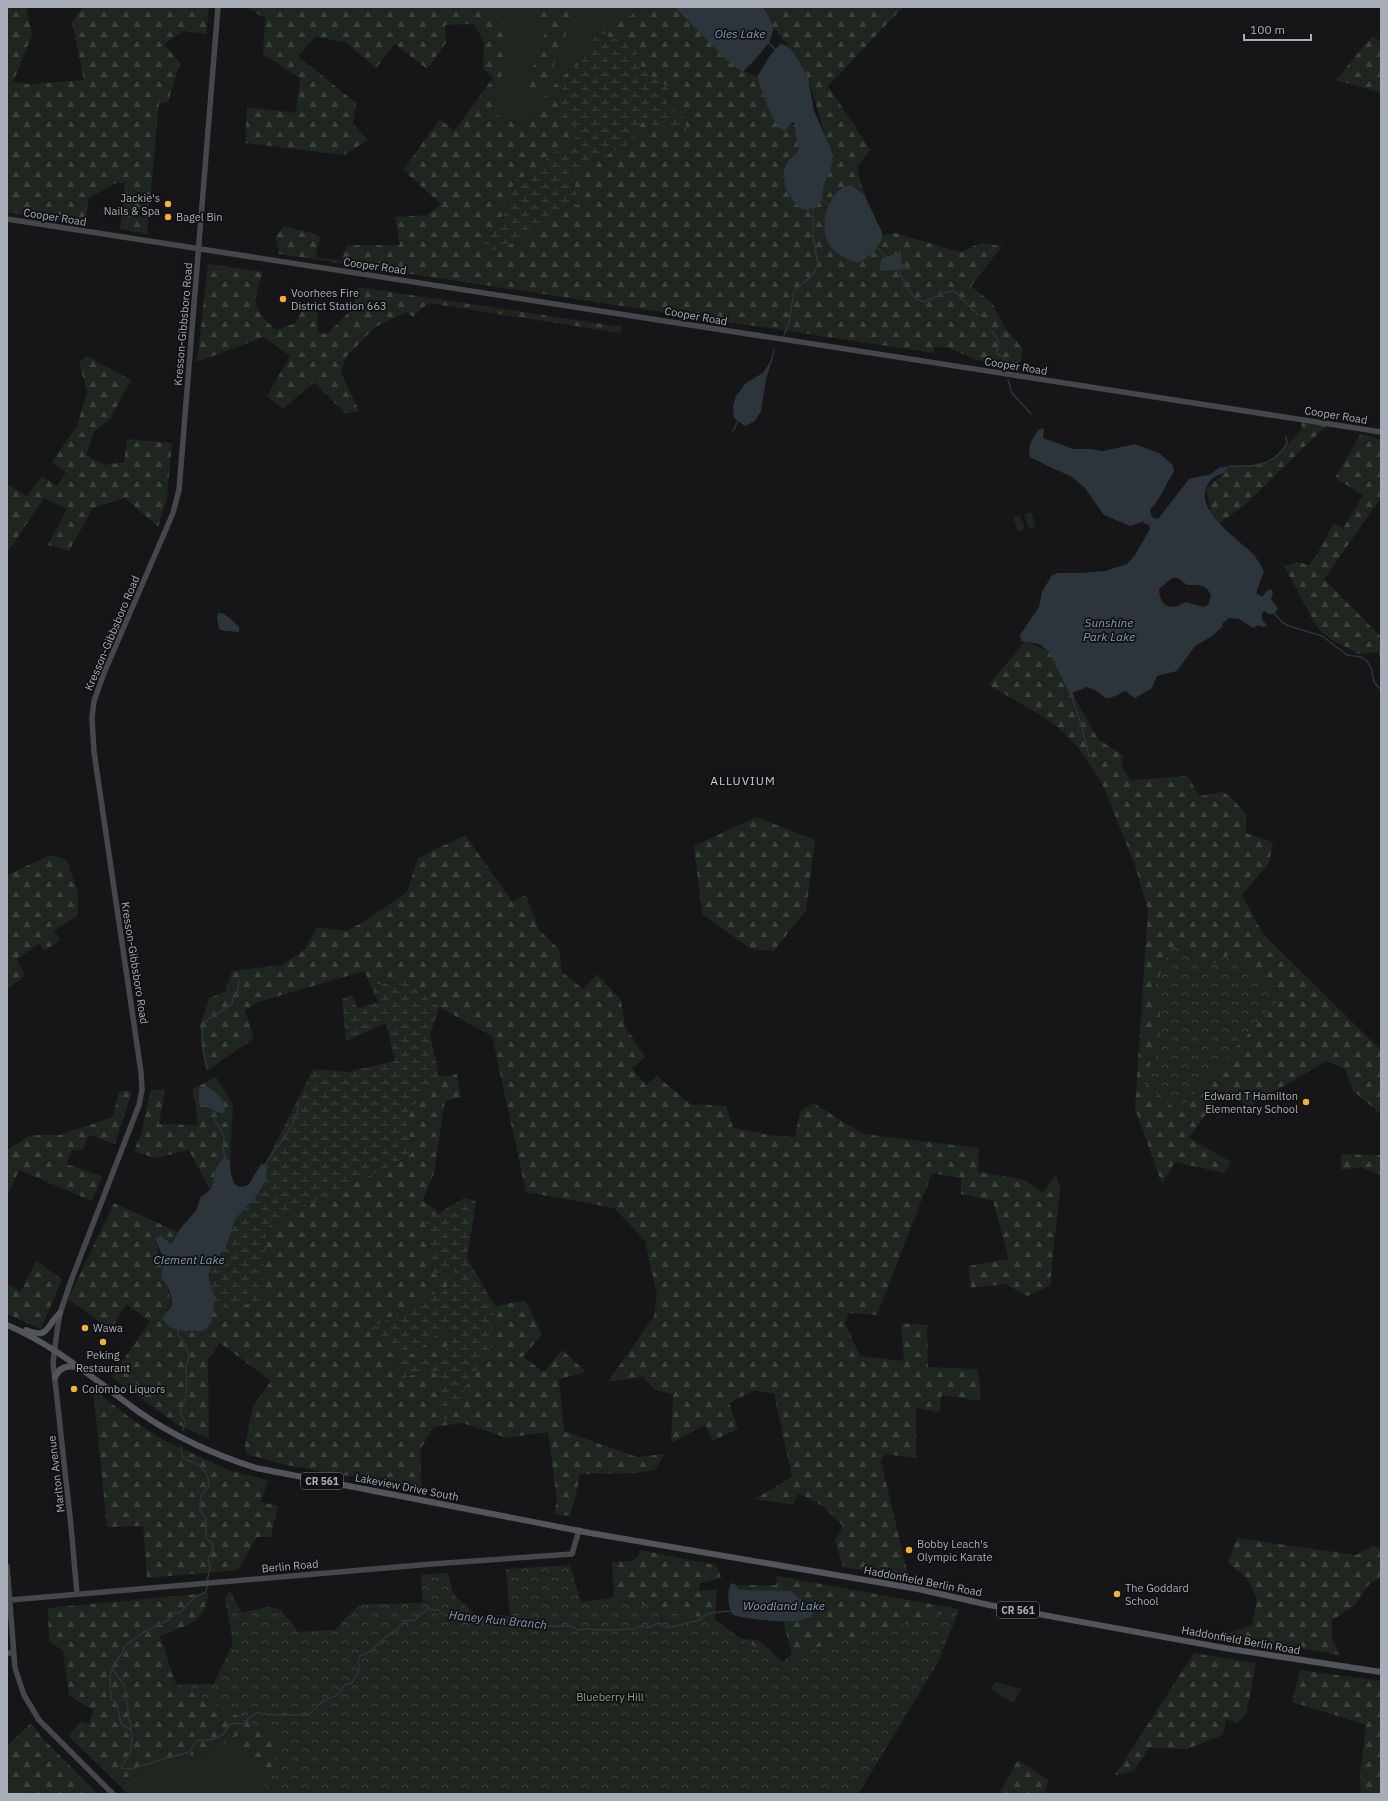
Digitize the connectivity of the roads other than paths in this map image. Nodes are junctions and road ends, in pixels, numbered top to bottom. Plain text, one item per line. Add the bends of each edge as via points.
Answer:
1 (218, 7) edge
2 (7, 219) edge
3 (199, 250) junction
4 (1380, 430) edge
5 (60, 1313) junction
6 (7, 1325) edge
7 (15, 1328) junction
8 (55, 1351) junction
9 (77, 1367) junction
10 (55, 1377) junction
11 (579, 1530) junction
12 (7, 1566) edge
13 (76, 1594) junction
14 (10, 1600) junction
15 (7, 1653) edge
16 (14, 1653) junction
17 (1381, 1672) edge
18 (113, 1794) edge

1 - 3 street, Kresson-Gibbsboro Road
2 - 3 street, Cooper Road
3 - 4 street, Cooper Road
3 - 5 street, Kresson-Gibbsboro Road via 178,499 153,563 104,673 94,701 92,718 94,752 134,1018 142,1090 139,1106
5 - 7 main road via 40,1334
5 - 8 street, Kresson-Gibbsboro Road
6 - 7 main road, Lakeview Drive South / CR 561
7 - 8 main road, Lakeview Drive South / CR 561
8 - 9 main road, Lakeview Drive South / CR 561
8 - 10 street, Marlton Avenue
9 - 10 main road via 61,1368
9 - 11 main road, Lakeview Drive South / CR 561 via 164,1428 231,1460 274,1472
10 - 13 street, Marlton Avenue via 72,1526
11 - 13 street, Berlin Road via 572,1554
11 - 17 main road, Haddonfield Berlin Road / CR 561 via 918,1589 1230,1649
12 - 14 street
13 - 14 street, Berlin Road
14 - 16 street
15 - 16 street
16 - 18 street via 20,1686 39,1720

